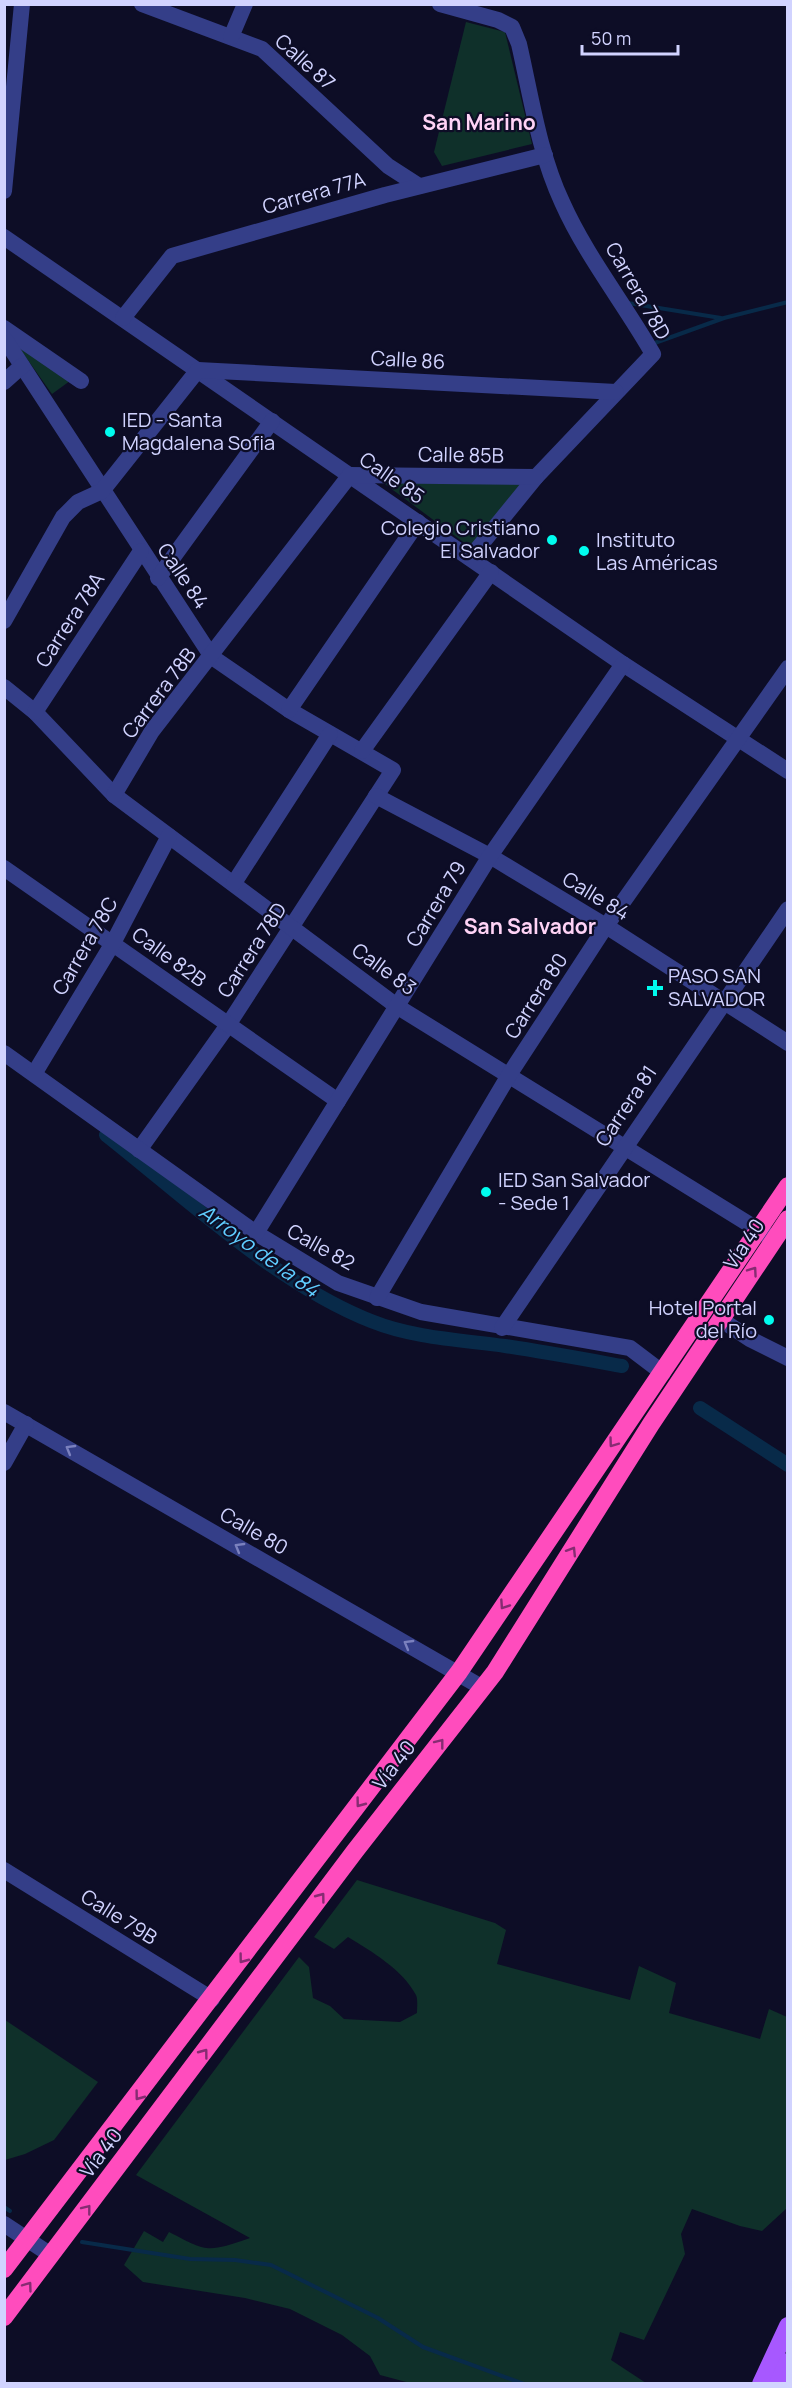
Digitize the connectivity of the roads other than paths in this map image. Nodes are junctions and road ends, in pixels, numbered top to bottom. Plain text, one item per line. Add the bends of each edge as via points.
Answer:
1 (22, 4) edge
2 (142, 4) edge
3 (245, 4) edge
4 (440, 4) edge
5 (231, 37) junction
6 (544, 155) junction
7 (388, 166) junction
8 (419, 186) junction
9 (4, 191) edge
10 (385, 195) junction
11 (4, 237) edge
12 (123, 318) junction
13 (4, 328) edge
14 (4, 338) edge
15 (22, 366) junction
16 (198, 370) junction
17 (81, 381) dead end
18 (4, 382) edge
19 (616, 392) junction
20 (272, 421) junction
21 (350, 475) junction
22 (536, 477) junction
23 (102, 491) junction
24 (418, 522) junction
25 (141, 551) junction
26 (470, 558) junction
27 (491, 572) junction
28 (158, 578) junction
29 (4, 621) edge
30 (212, 657) junction
31 (623, 664) junction
32 (788, 668) edge
33 (4, 687) edge
34 (289, 710) junction
35 (35, 712) junction
36 (330, 734) junction
37 (738, 738) junction
38 (362, 751) junction
39 (393, 770) joint
40 (788, 771) edge
41 (114, 795) junction
42 (376, 796) junction
43 (169, 836) junction
44 (490, 856) junction
45 (4, 868) edge
46 (234, 883) junction
47 (788, 909) edge
48 (606, 926) junction
49 (292, 928) junction
50 (113, 942) junction
51 (723, 1001) junction
52 (398, 1006) junction
53 (228, 1025) junction
54 (788, 1043) edge
55 (4, 1053) edge
56 (34, 1074) junction
57 (509, 1075) junction
58 (338, 1101) junction
59 (624, 1145) junction
60 (139, 1150) junction
61 (788, 1186) edge
62 (768, 1214) junction
63 (787, 1222) edge
64 (758, 1229) junction
65 (256, 1233) junction
66 (774, 1240) junction
67 (378, 1298) junction
68 (720, 1319) junction
69 (502, 1328) junction
70 (788, 1358) edge
71 (663, 1373) junction
72 (4, 1412) edge
73 (26, 1424) junction
74 (4, 1463) edge
75 (459, 1672) junction
76 (483, 1688) junction
77 (328, 1846) junction
78 (350, 1859) junction
79 (4, 1870) edge
80 (213, 1999) junction
81 (4, 2224) edge
82 (27, 2241) junction
83 (51, 2255) junction
84 (4, 2269) edge
85 (4, 2317) edge
86 (788, 2326) edge
87 (788, 2362) edge
88 (761, 2384) edge
89 (778, 2384) edge

1 - 9 street
2 - 5 street, Calle 87
3 - 5 street
4 - 6 street, Carrera 78D via 512,27
5 - 7 street, Calle 87 via 262,49
6 - 8 street, Carrera 77A
6 - 19 street, Carrera 78D via 562,202 653,354
7 - 8 street, Calle 87
7 - 10 street
8 - 10 street, Carrera 77A
10 - 12 street, Carrera 77A via 172,256
11 - 12 street, Calle 85
12 - 16 street, Calle 85
13 - 17 street
14 - 15 street, Calle 84
15 - 18 street
15 - 23 street, Calle 84
16 - 19 street, Calle 86
16 - 20 street, Calle 85
16 - 23 street
19 - 22 street, Carrera 78D
20 - 21 street, Calle 85
20 - 28 street
21 - 22 street, Calle 85B
21 - 24 street, Calle 85
21 - 30 street, Carrera 78B
22 - 26 street, Carrera 78D
23 - 25 street, Calle 84
23 - 29 street via 78,502 63,517
24 - 26 street, Calle 85
24 - 34 street
25 - 28 street, Calle 84
25 - 35 street, Carrera 78A
26 - 27 street, Calle 85
27 - 31 street, Calle 85
27 - 38 street
28 - 30 street, Calle 84
30 - 34 street, Calle 84
30 - 41 street, Carrera 78B via 152,731
31 - 37 street, Calle 85
31 - 44 street, Carrera 79
32 - 37 street, Carrera 80
33 - 35 street, Calle 83
34 - 36 street, Calle 84
35 - 41 street, Calle 83
36 - 38 street, Calle 84
36 - 46 street
37 - 40 street, Calle 85
37 - 48 street, Carrera 80
38 - 39 street, Calle 84
39 - 42 street, Carrera 78D
41 - 43 street, Calle 83
42 - 44 street, Calle 84
42 - 49 street, Carrera 78D
43 - 46 street, Calle 83
43 - 50 street, Carrera 78C
44 - 48 street, Calle 84
44 - 52 street, Carrera 79
45 - 50 street, Calle 82B
46 - 49 street, Calle 83
47 - 51 street, Carrera 81
48 - 51 street, Calle 84
48 - 57 street, Carrera 80
49 - 52 street, Calle 83
49 - 53 street, Carrera 78D
50 - 53 street, Calle 82B
50 - 56 street, Carrera 78C
51 - 54 street, Calle 84
51 - 59 street, Carrera 81
52 - 57 street, Calle 83
52 - 58 street, Carrera 79
53 - 58 street, Calle 82B
53 - 60 street, Carrera 78D
55 - 56 street, Calle 82
56 - 60 street, Calle 82
57 - 59 street, Calle 83
57 - 67 street, Carrera 80
58 - 65 street, Carrera 79
59 - 64 street, Calle 83
59 - 69 street, Carrera 81
60 - 65 street, Calle 82
61 - 62 highway, Vía 40
62 - 63 street
62 - 64 highway, Vía 40
63 - 66 highway, Vía 40
64 - 66 street, Calle 83
64 - 71 highway, Vía 40
65 - 67 street, Calle 82 via 338,1283
68 -> 66 highway, Vía 40
67 - 69 street, Calle 82 via 421,1312
68 - 70 street
76 -> 68 highway, Vía 40
69 - 71 street, Calle 82 via 630,1348
71 -> 75 highway, Vía 40
72 - 73 street, Calle 80
73 - 74 street
75 -> 73 street, Calle 80
75 - 76 street, Calle 80
75 -> 77 highway, Vía 40
78 -> 76 highway, Vía 40
77 - 78 highway
77 -> 80 highway, Vía 40
83 -> 78 highway, Vía 40
79 - 80 street, Calle 79B
80 -> 82 highway, Vía 40
81 - 82 street
82 - 83 street
82 - 84 highway, Vía 40
85 -> 83 highway, Vía 40
86 - 88 main road
87 - 89 main road

